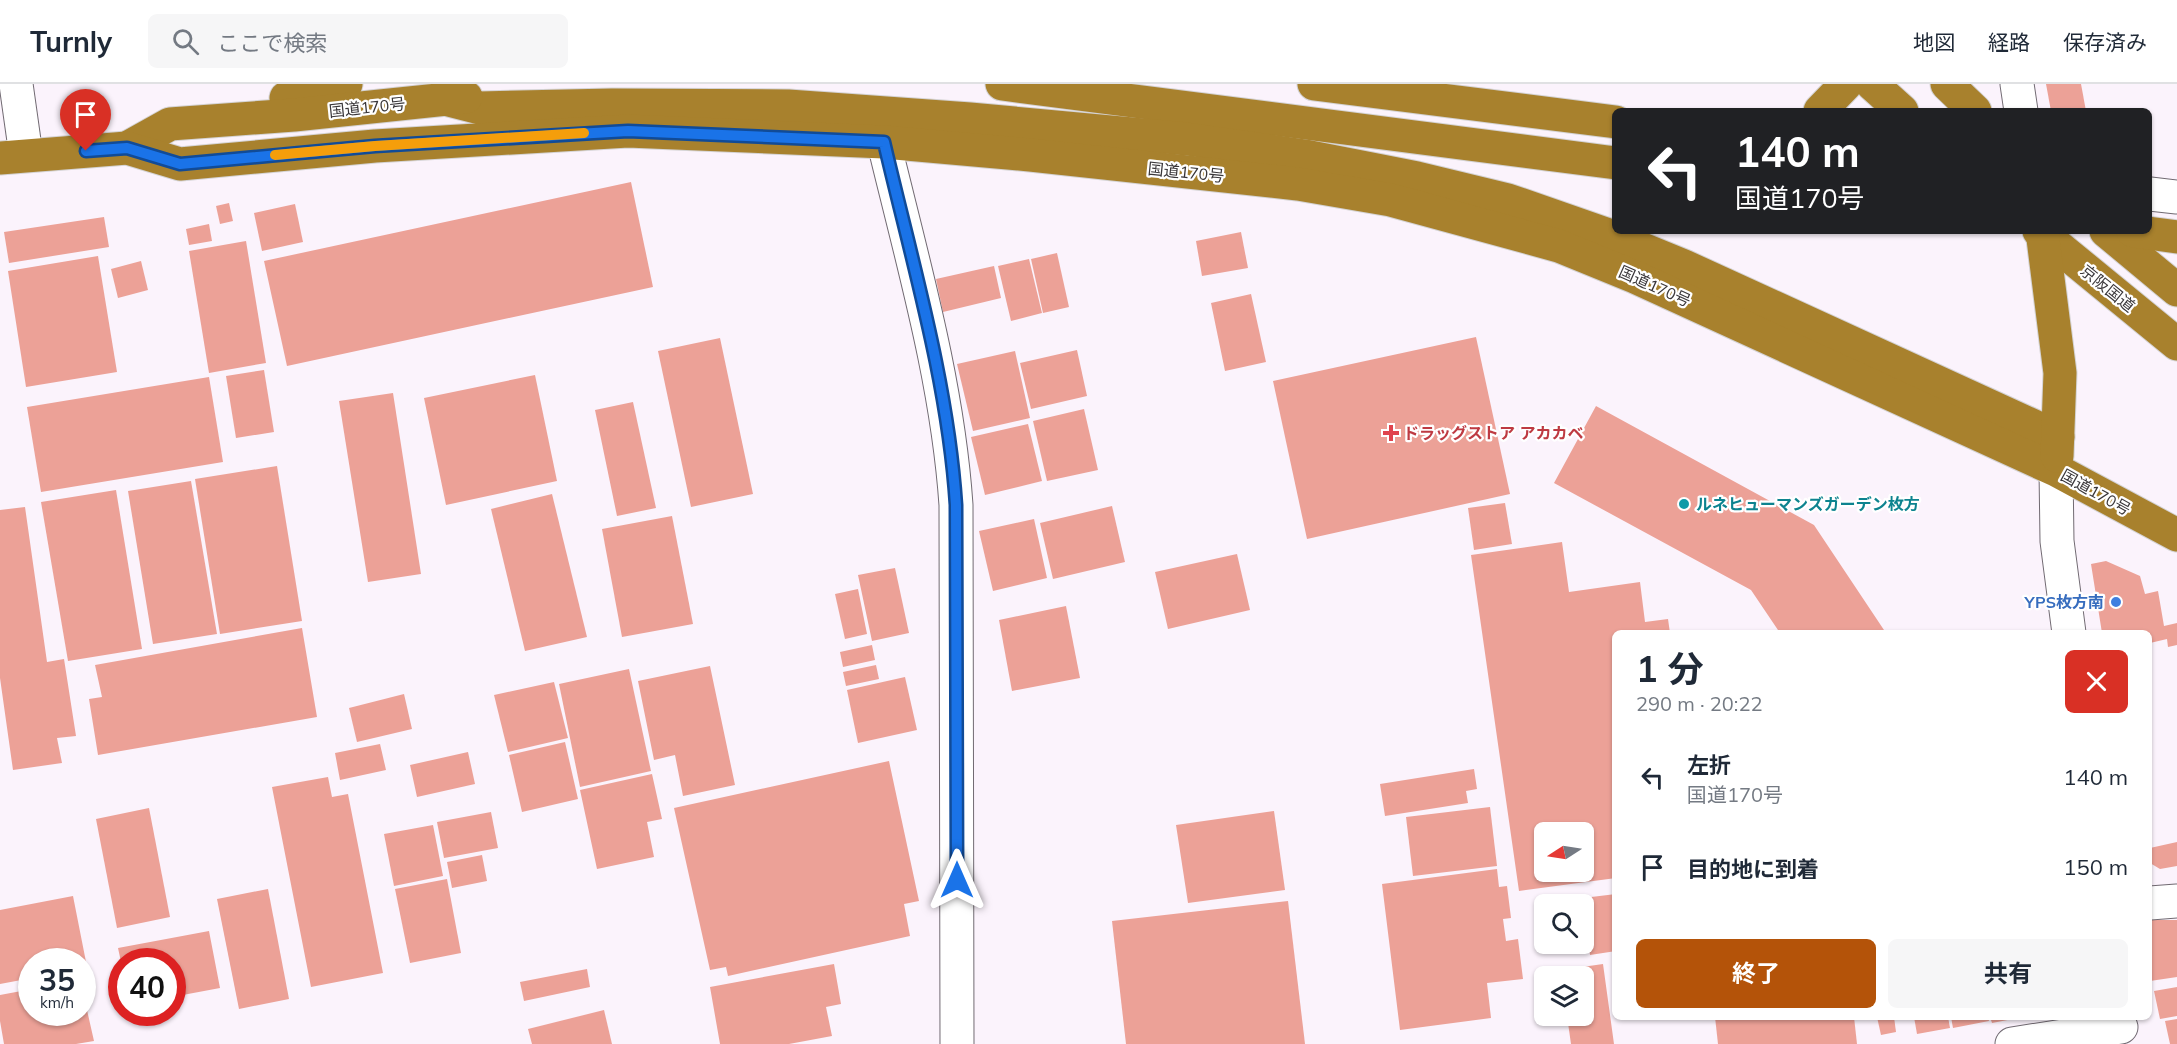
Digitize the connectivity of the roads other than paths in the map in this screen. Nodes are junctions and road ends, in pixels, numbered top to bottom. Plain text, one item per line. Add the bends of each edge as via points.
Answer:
1 (16, 84) edge
2 (346, 84) edge
3 (614, 84) edge
4 (1002, 84) edge
5 (1314, 84) edge
6 (1846, 84) edge
7 (1872, 84) edge
8 (1947, 84) edge
9 (2017, 84) edge
10 (446, 99) junction
11 (1823, 108) edge
12 (1899, 108) edge
13 (1972, 108) edge
14 (2021, 108) edge
15 (1612, 121) edge
16 (170, 124) junction
17 (880, 127) junction
18 (127, 148) junction
19 (13, 157) edge
20 (1612, 162) edge
21 (2152, 194) edge
22 (2177, 197) edge
23 (2041, 234) edge
24 (2043, 234) edge
25 (2110, 234) edge
26 (2152, 234) edge
27 (2177, 237) edge
28 (2177, 290) edge
29 (2177, 344) edge
30 (2058, 437) junction
31 (2056, 470) junction
32 (2177, 535) edge
33 (2069, 630) edge
34 (2177, 901) edge
35 (2152, 903) edge
36 (2121, 1029) edge
37 (957, 1044) edge
38 (2019, 1044) edge

1 - 19 street
2 - 16 highway
3 - 10 highway, 国道170号
4 - 20 highway
5 - 15 highway
6 - 11 highway
7 - 12 highway
8 - 13 highway
9 - 14 street
10 - 16 highway, 国道170号
10 - 17 highway via 480,108 753,106
16 - 18 highway, 国道170号
17 - 18 highway, 国道170号 via 628,131 375,146 180,164
17 - 30 highway via 1187,139 1305,156 1508,200 1684,266
17 - 31 highway, 国道170号 via 1298,184 1391,200 1484,224 1559,246 1635,277
17 - 37 street via 944,401 953,457
18 - 19 highway, 国道170号
21 - 22 street
23 - 30 highway via 2060,374
24 - 29 highway, 京阪国道
25 - 28 highway
26 - 27 highway
30 - 31 highway
31 - 32 highway, 国道170号
31 - 33 street via 2057,541
34 - 35 street
36 - 38 street

